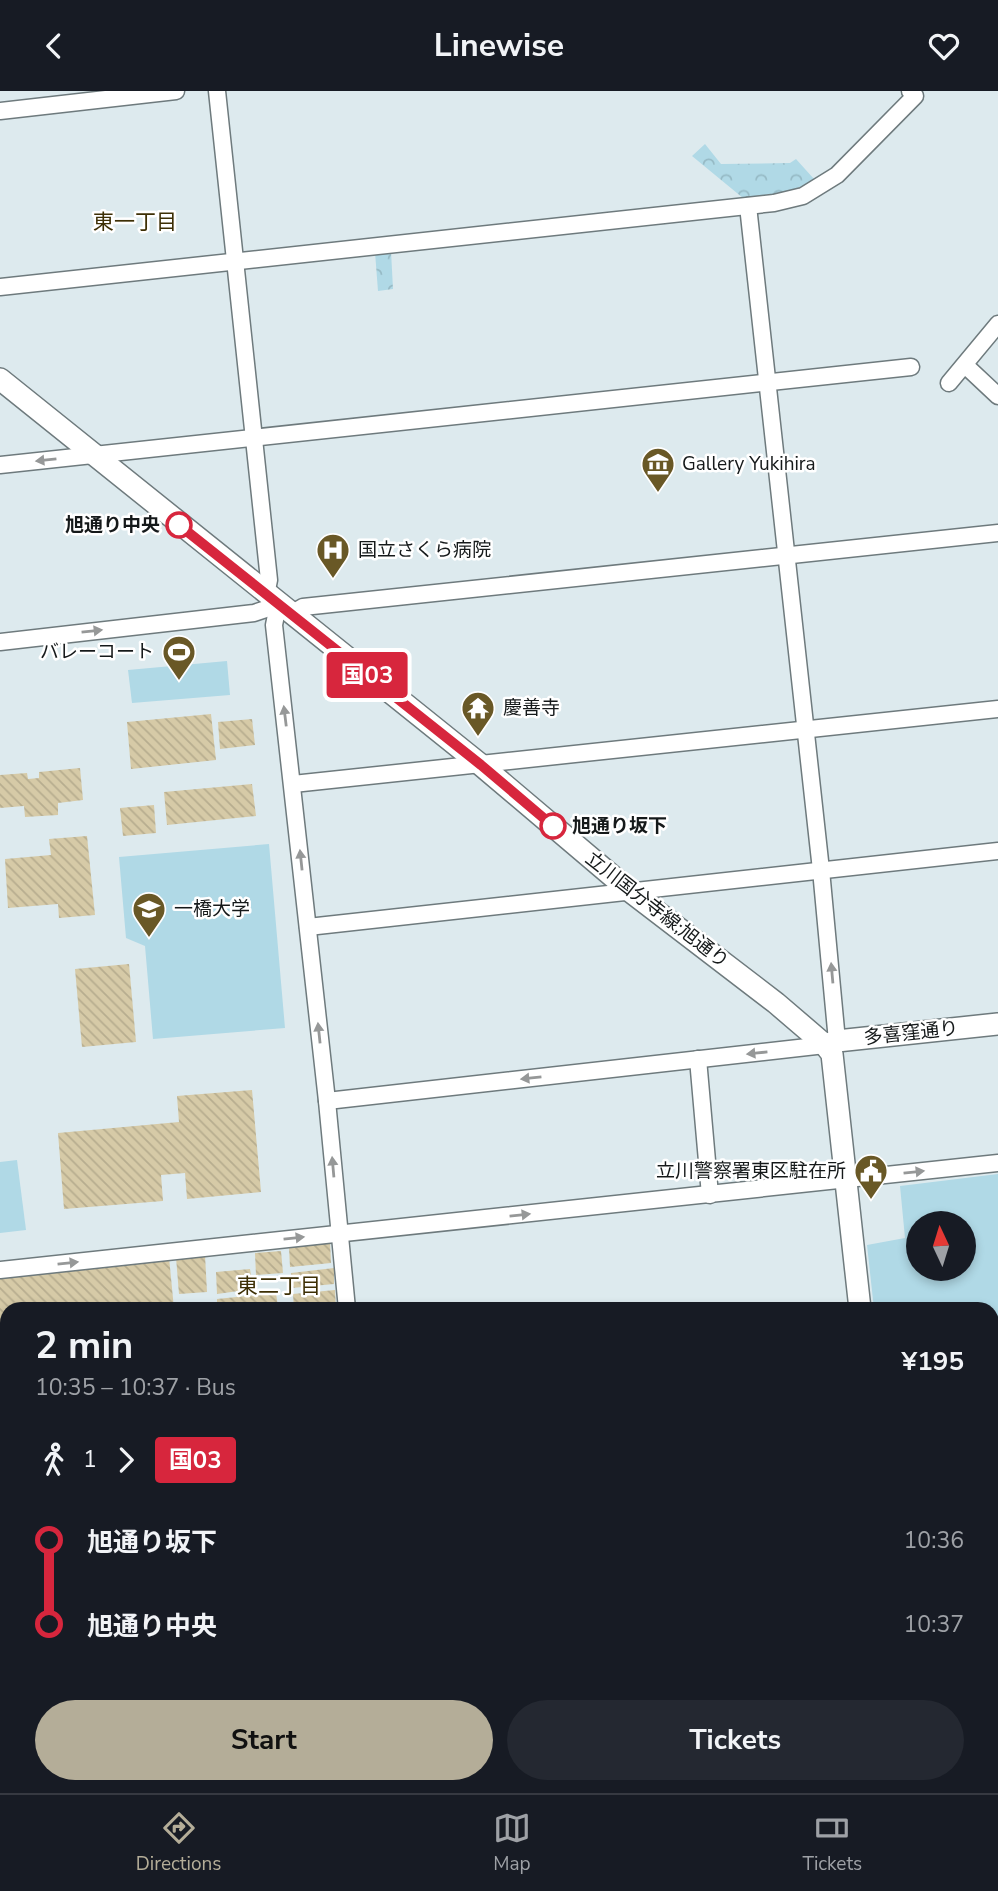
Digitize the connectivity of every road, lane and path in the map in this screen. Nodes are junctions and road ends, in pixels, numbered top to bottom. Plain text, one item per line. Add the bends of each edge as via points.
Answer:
1 (176, 91) edge
2 (217, 91) edge
3 (917, 93) edge
4 (89, 96) edge
5 (0, 111) edge
6 (748, 207) junction
7 (235, 261) junction
8 (0, 287) edge
9 (998, 324) edge
10 (911, 366) dead end
11 (966, 366) junction
12 (0, 379) edge
13 (766, 381) junction
14 (950, 383) dead end
15 (998, 396) edge
16 (253, 436) junction
17 (93, 455) junction
18 (0, 465) edge
19 (998, 533) edge
20 (787, 555) junction
21 (278, 605) junction
22 (0, 642) edge
23 (998, 709) edge
24 (805, 730) junction
25 (481, 765) junction
26 (293, 784) junction
27 (998, 851) edge
28 (821, 870) junction
29 (631, 892) junction
30 (308, 927) junction
31 (998, 1024) edge
32 (831, 1043) junction
33 (698, 1059) junction
34 (327, 1101) junction
35 (998, 1163) edge
36 (846, 1179) junction
37 (710, 1195) junction
38 (339, 1234) junction
39 (0, 1270) edge
40 (346, 1302) edge
41 (859, 1302) edge

1 - 4 street
2 - 7 street
3 - 6 street via 837,175 803,196
4 - 5 street
6 - 7 street
6 - 13 street
7 - 8 street
7 - 16 street
9 - 11 street
10 - 13 street
11 - 14 street
11 - 15 street
12 - 17 main road, 立川国分寺線;旭通り
13 - 16 street
13 - 20 street
16 - 17 street
16 - 21 street via 269,580
17 -> 18 street
17 - 21 main road, 立川国分寺線;旭通り
19 - 20 street
20 - 21 street via 303,607
20 - 24 street
22 -> 21 street via 254,614
21 - 25 main road, 立川国分寺線;旭通り
26 -> 21 street via 274,625
23 - 24 street
24 - 25 street
24 - 28 street
25 - 26 street
25 - 29 main road, 立川国分寺線;旭通り
30 -> 26 street
27 - 28 street
28 - 29 street
32 -> 28 street
29 - 30 street
29 - 32 main road, 立川国分寺線;旭通り
34 -> 30 street
31 - 32 main road, 多喜窪通り
32 -> 33 street
32 - 36 main road
33 -> 34 street
33 - 37 street
38 -> 34 street
36 -> 35 street
36 - 37 street
36 - 41 main road
38 -> 37 street
39 -> 38 street
38 - 40 street

